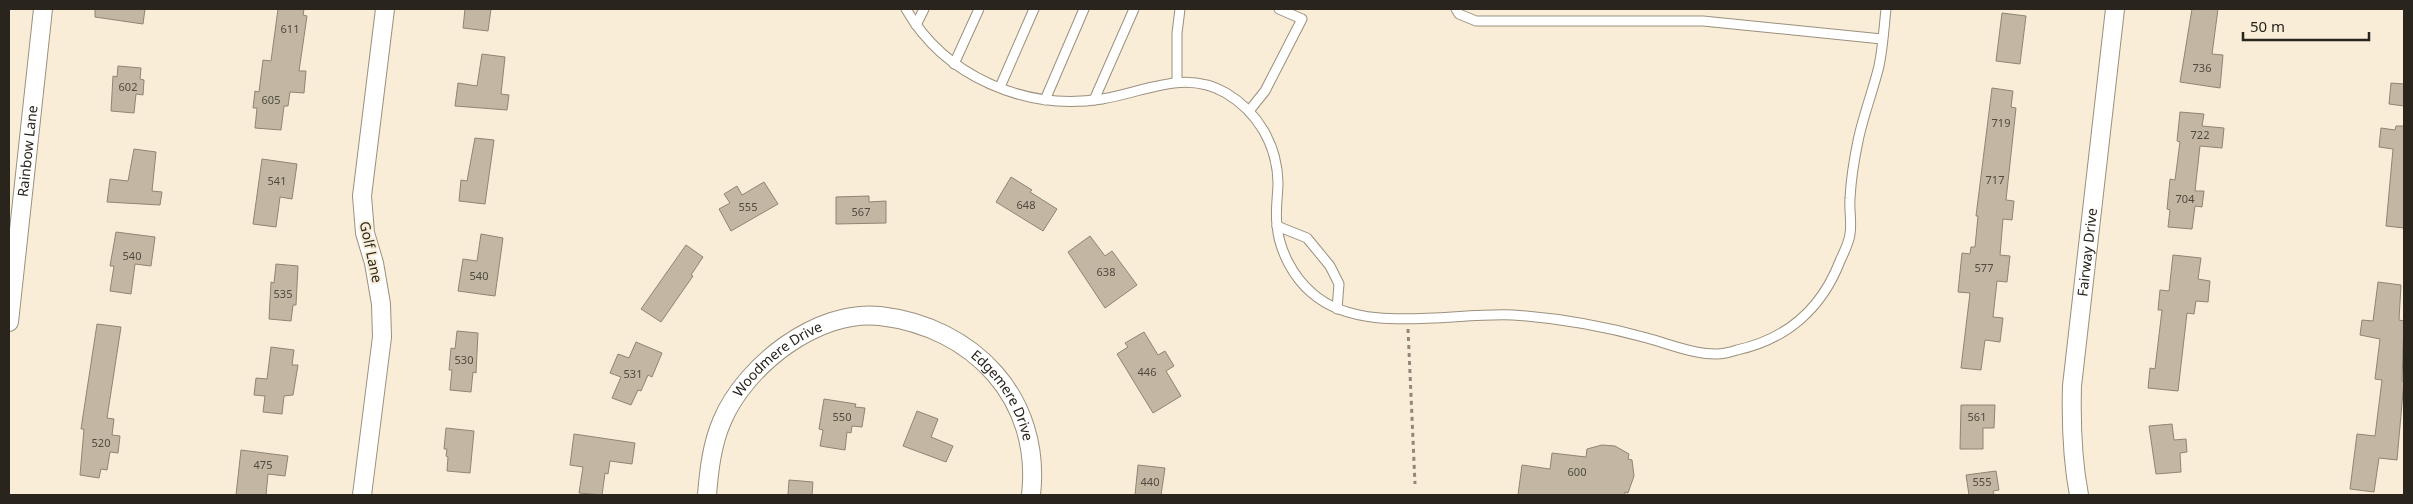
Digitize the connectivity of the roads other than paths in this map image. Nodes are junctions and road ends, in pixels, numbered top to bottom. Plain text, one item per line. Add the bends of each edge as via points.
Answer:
1 (43, 9) edge
2 (385, 9) edge
3 (906, 9) edge
4 (924, 9) edge
5 (979, 9) edge
6 (1034, 9) edge
7 (1084, 9) edge
8 (1134, 9) edge
9 (1180, 9) edge
10 (1279, 9) edge
11 (1456, 9) edge
12 (1886, 9) edge
13 (2115, 9) edge
14 (916, 25) junction
15 (1882, 39) junction
16 (954, 64) junction
17 (1177, 82) junction
18 (1000, 87) junction
19 (1046, 100) junction
20 (1094, 100) junction
21 (1249, 111) junction
22 (1277, 226) junction
23 (1337, 309) junction
24 (9, 322) edge
25 (926, 327) joint
26 (362, 495) edge
27 (707, 495) edge
28 (1031, 495) edge
29 (2079, 495) edge

1 - 24 street, Rainbow Lane
2 - 26 street, Golf Lane via 362,196 365,233 381,304 382,337
3 - 14 lane
4 - 14 lane
5 - 16 lane
6 - 18 lane
7 - 19 lane
8 - 20 lane
9 - 17 lane
10 - 21 lane via 1302,19 1265,91
11 - 15 lane via 1476,21 1703,21
12 - 15 lane
13 - 29 street, Fairway Drive via 2072,386 2073,463
14 - 16 lane
15 - 23 lane via 1879,63 1858,140 1850,200 1850,235 1834,276 1808,313 1779,336 1718,354 1691,351 1572,321 1473,314 1407,319 1366,317
16 - 18 lane
17 - 20 lane
17 - 21 lane via 1206,84
18 - 19 lane
19 - 20 lane
21 - 22 lane via 1270,142 1276,159
22 - 23 lane via 1292,272 1310,292
22 - 23 lane via 1307,238 1330,266 1339,284
25 - 27 street, Woodmere Drive via 879,316 864,317 818,327 784,345 754,370 731,401 721,422 711,460
25 - 28 street, Edgemere Drive via 949,336 976,354 1008,390 1028,434 1032,458

